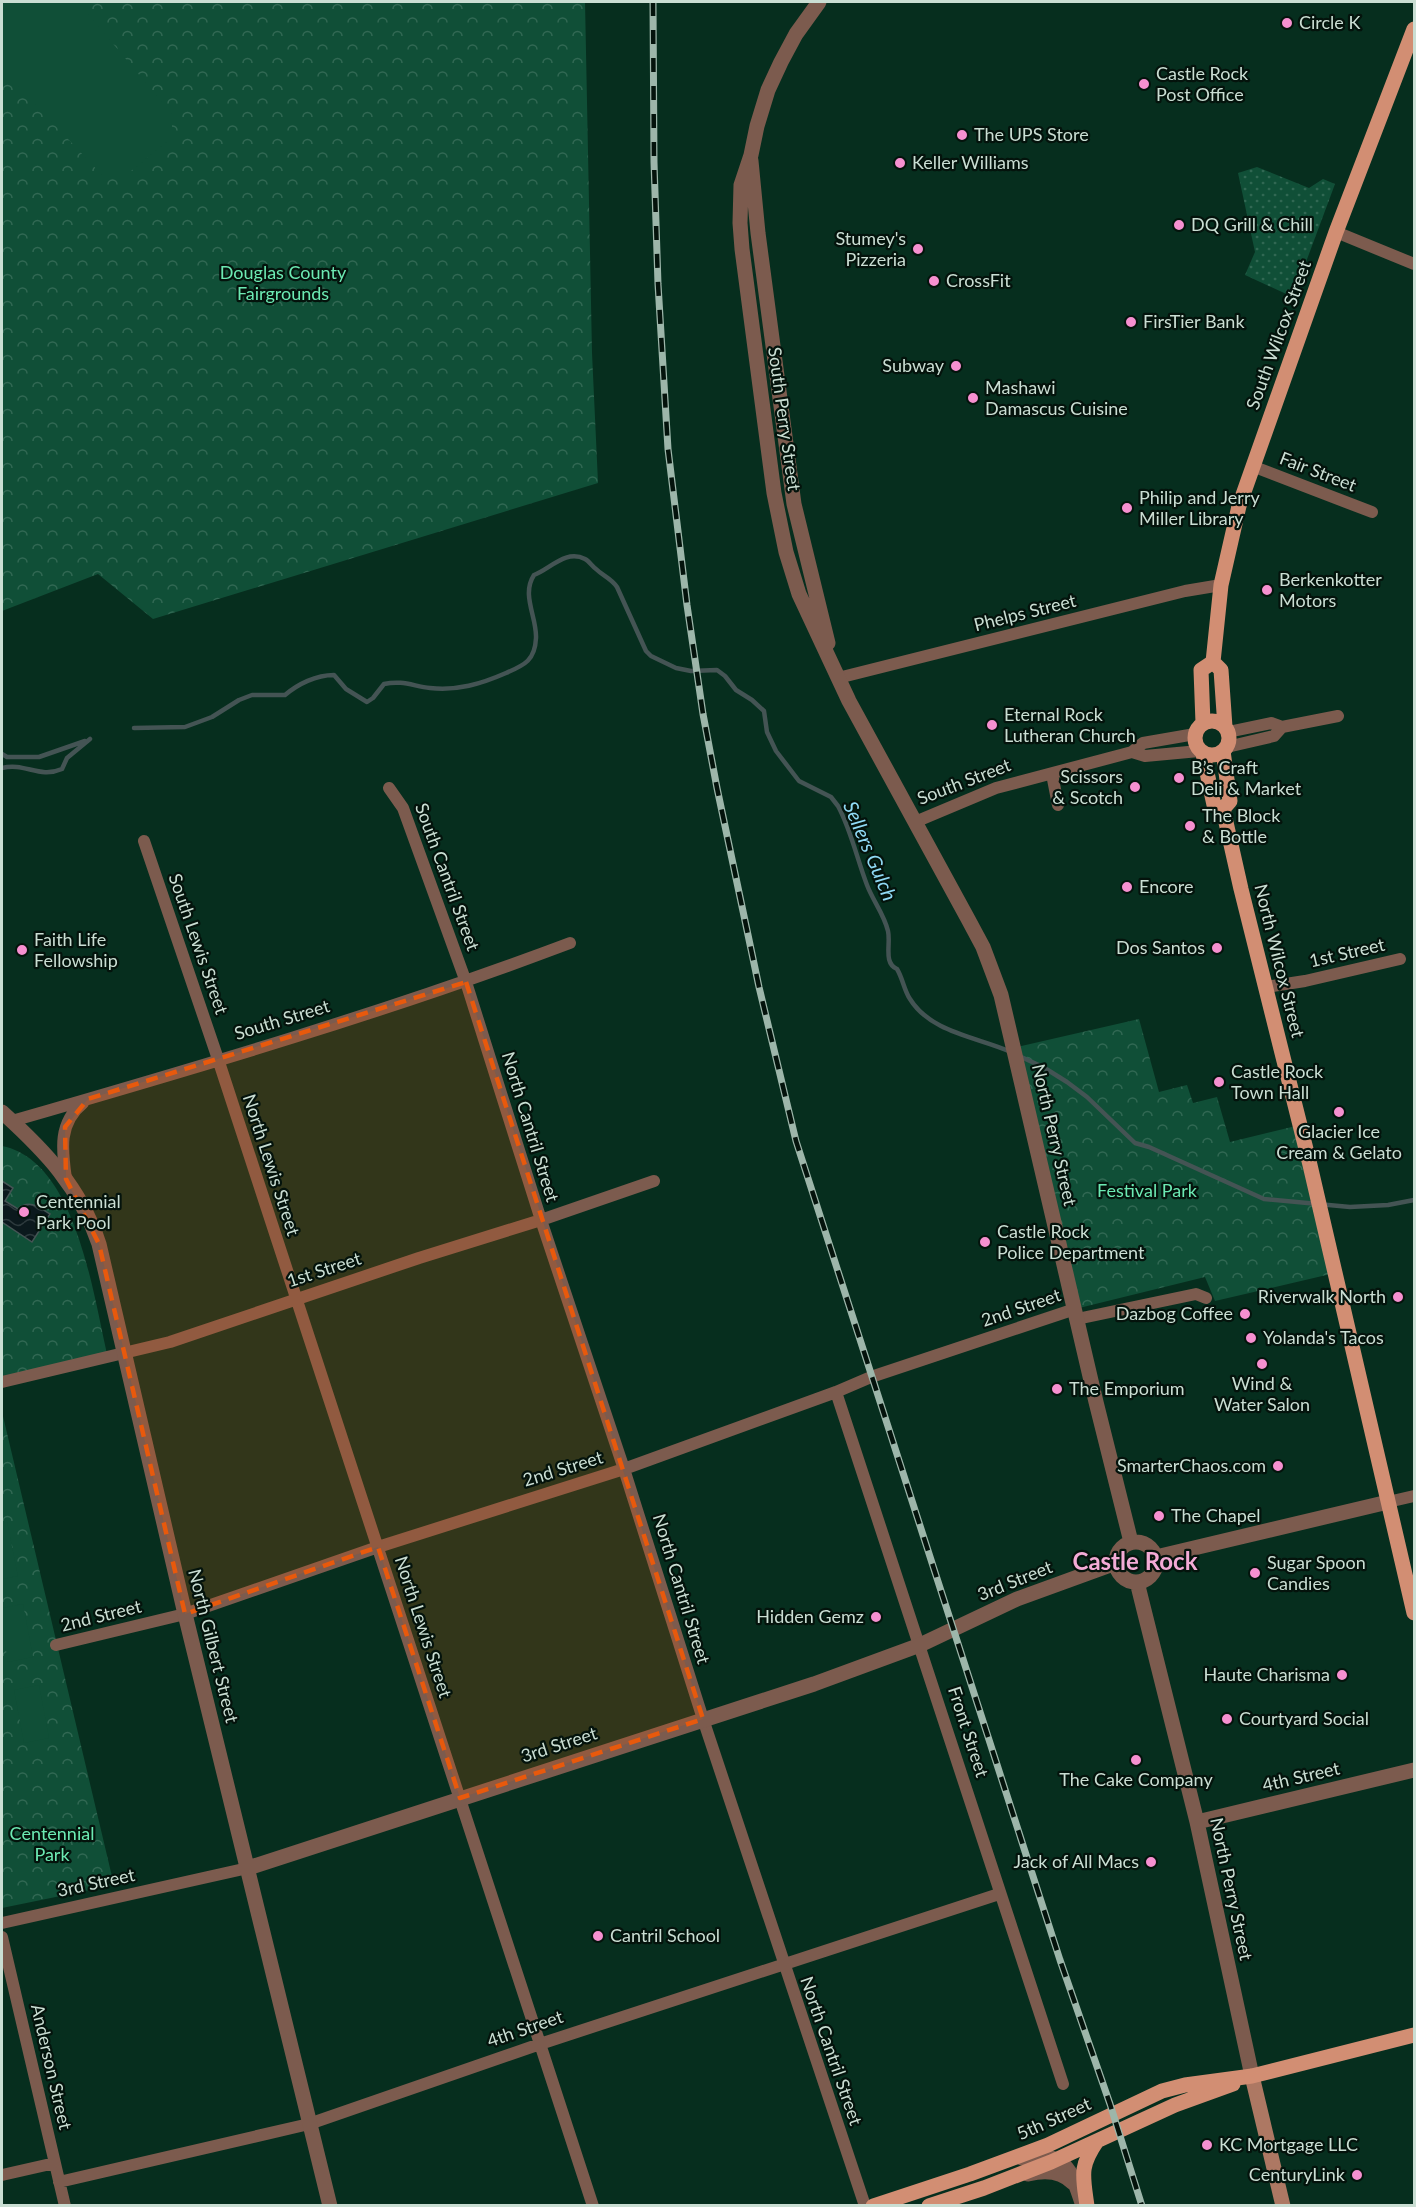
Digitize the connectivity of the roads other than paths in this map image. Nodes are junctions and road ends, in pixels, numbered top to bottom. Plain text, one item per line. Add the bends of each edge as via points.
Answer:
1 (819, 2) edge
2 (1414, 29) edge
3 (1336, 232) junction
4 (1414, 264) edge
5 (1252, 466) junction
6 (1372, 512) dead end
7 (1221, 585) junction
8 (1213, 662) junction
9 (838, 678) junction
10 (1338, 716) dead end
11 (1199, 729) junction
12 (1226, 739) junction
13 (1132, 752) junction
14 (1201, 752) junction
15 (1052, 774) junction
16 (389, 788) dead end
17 (1058, 805) dead end
18 (1224, 809) junction
19 (915, 822) junction
20 (144, 841) dead end
21 (570, 943) dead end
22 (1400, 959) dead end
23 (466, 982) junction
24 (1266, 987) junction
25 (218, 1059) junction
26 (88, 1099) junction
27 (5, 1119) edge
28 (66, 1179) junction
29 (654, 1181) dead end
30 (541, 1220) junction
31 (295, 1298) junction
32 (1206, 1298) dead end
33 (1076, 1314) junction
34 (124, 1354) junction
35 (2, 1382) edge
36 (836, 1392) junction
37 (624, 1469) junction
38 (1414, 1496) edge
39 (1388, 1502) junction
40 (1131, 1542) junction
41 (378, 1547) junction
42 (1156, 1557) junction
43 (1116, 1563) junction
44 (1137, 1582) junction
45 (1414, 1613) edge
46 (185, 1614) junction
47 (56, 1645) dead end
48 (920, 1646) junction
49 (702, 1719) junction
50 (1414, 1770) edge
51 (460, 1798) junction
52 (1197, 1822) junction
53 (248, 1868) junction
54 (999, 1894) junction
55 (2, 1923) edge
56 (2, 1937) edge
57 (783, 1965) junction
58 (1414, 2035) edge
59 (540, 2044) junction
60 (1252, 2076) junction
61 (1063, 2084) dead end
62 (309, 2124) junction
63 (1097, 2141) junction
64 (1058, 2159) junction
65 (1008, 2161) junction
66 (55, 2163) junction
67 (2, 2175) edge
68 (1002, 2181) junction
69 (59, 2182) junction
70 (1077, 2187) junction
71 (65, 2205) edge
72 (330, 2205) edge
73 (593, 2205) edge
74 (865, 2205) edge
75 (873, 2205) edge
76 (929, 2205) edge
77 (1085, 2205) edge
78 (1283, 2205) edge

1 - 9 street, South Perry Street via 781,62 765,99 751,155 793,496
2 - 3 main road, South Wilcox Street
3 - 4 street
3 - 5 main road, South Wilcox Street
5 - 6 street, Fair Street
5 - 7 main road, South Wilcox Street
7 - 8 main road, South Wilcox Street
7 - 9 street, Phelps Street
8 - 11 main road, South Wilcox Street via 1201,670
8 - 12 main road, South Wilcox Street via 1221,670
9 - 19 street, South Perry Street
10 - 12 street via 1282,728 1274,736
11 - 12 main road via 1214,721
11 - 13 street, South Street via 1143,743
11 - 14 main road via 1196,746
12 - 14 main road via 1214,756
12 - 18 main road, North Wilcox Street via 1230,801
13 - 14 street, South Street via 1145,756
13 - 15 street, South Street
14 - 18 main road, North Wilcox Street via 1214,805
15 - 17 street
15 - 19 street, South Street via 980,794
16 - 23 street, South Cantril Street via 403,808
18 - 24 main road, North Wilcox Street
19 - 33 street, North Perry Street via 983,947 1000,994
20 - 25 street, South Lewis Street
21 - 23 street, South Street
22 - 24 street, 1st Street
23 - 25 street, South Street
23 - 30 street, North Cantril Street
24 - 39 main road, North Wilcox Street
25 - 26 street, South Street
25 - 31 street, North Lewis Street
26 - 27 street, South Street
26 - 28 street via 64,1127
27 - 28 street, North Gilbert Street
28 - 34 street, North Gilbert Street via 83,1205 99,1244
29 - 30 street, 1st Street
30 - 31 street, 1st Street
30 - 37 street, North Cantril Street
31 - 34 street, 1st Street
31 - 41 street, North Lewis Street
32 - 33 street, 2nd Street via 1196,1294
33 - 36 street, 2nd Street via 871,1377
33 - 40 street, North Perry Street
34 - 35 street, 1st Street
34 - 46 street, North Gilbert Street
36 - 37 street, 2nd Street
36 - 48 street, Front Street
37 - 41 street, 2nd Street
37 - 49 street, North Cantril Street
38 - 39 street
39 - 42 street
39 - 45 main road, North Wilcox Street
40 - 42 street via 1149,1546
40 - 43 street via 1120,1550
41 - 46 street, 2nd Street
41 - 51 street, North Lewis Street
42 - 44 street via 1155,1570
43 - 44 street via 1122,1576
43 - 48 street, 3rd Street via 1017,1599
44 - 52 street, North Perry Street
46 - 47 street, 2nd Street
46 - 53 street, North Gilbert Street
48 - 49 street, 3rd Street
48 - 54 street, Front Street
49 - 51 street, 3rd Street
49 - 57 street, North Cantril Street
50 - 52 street, 4th Street
51 - 53 street, 3rd Street
51 - 59 street, North Lewis Street
52 - 60 street, North Perry Street
53 - 55 street, 3rd Street
53 - 62 street, North Gilbert Street
54 - 57 street, 4th Street
54 - 61 street, Front Street
56 - 66 street, Anderson Street
57 - 59 street, 4th Street
57 - 74 street, North Cantril Street
58 - 60 main road, 5th Street
59 - 62 street, 4th Street
59 - 73 street, North Lewis Street
60 - 63 main road, 5th Street via 1175,2105
60 - 65 main road, 5th Street via 1162,2091
60 - 78 main road, North Perry Street
62 - 69 street, 4th Street
62 - 72 street, North Gilbert Street
63 - 64 main road, 5th Street
63 - 77 main road via 1084,2162
64 - 65 street via 1040,2155
64 - 68 main road, 5th Street
64 - 70 street
65 - 75 main road, 5th Street
66 - 67 street
66 - 69 street, Anderson Street
68 - 70 street via 1044,2172 1067,2176
68 - 76 main road, 5th Street
69 - 71 street, Anderson Street
70 - 77 street

